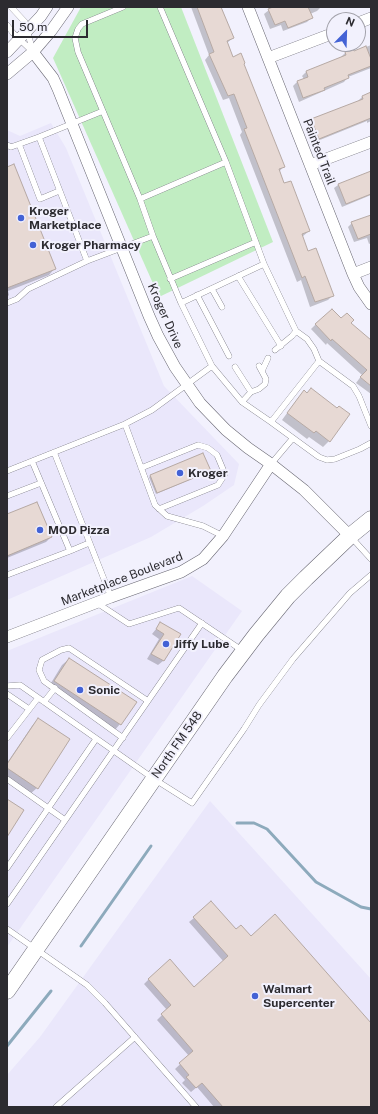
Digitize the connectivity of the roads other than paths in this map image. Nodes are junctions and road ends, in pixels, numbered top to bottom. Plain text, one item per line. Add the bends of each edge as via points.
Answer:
1 (11, 7) edge
2 (47, 7) edge
3 (68, 7) edge
4 (123, 7) edge
5 (160, 7) edge
6 (248, 7) edge
7 (7, 25) edge
8 (28, 30) junction
9 (326, 35) edge
10 (20, 39) junction
11 (7, 52) edge
12 (33, 52) junction
13 (268, 58) junction
14 (7, 74) edge
15 (103, 111) junction
16 (72, 123) junction
17 (39, 137) junction
18 (371, 142) edge
19 (19, 144) junction
20 (7, 145) edge
21 (226, 162) junction
22 (310, 165) junction
23 (59, 191) junction
24 (140, 199) junction
25 (153, 236) junction
26 (256, 242) junction
27 (122, 248) junction
28 (87, 261) junction
29 (264, 264) junction
30 (371, 267) edge
31 (353, 274) junction
32 (238, 276) junction
33 (170, 279) junction
34 (212, 289) junction
35 (197, 295) junction
36 (7, 303) edge
37 (181, 303) junction
38 (371, 304) edge
39 (222, 307) dead end
40 (296, 331) junction
41 (281, 346) junction
42 (276, 350) dead end
43 (229, 356) dead end
44 (268, 358) dead end
45 (319, 361) junction
46 (212, 366) junction
47 (235, 366) dead end
48 (186, 384) junction
49 (252, 392) junction
50 (242, 402) junction
51 (271, 422) junction
52 (125, 424) junction
53 (371, 426) edge
54 (293, 438) junction
55 (371, 442) edge
56 (54, 452) junction
57 (32, 461) junction
58 (271, 464) junction
59 (141, 468) junction
60 (7, 471) edge
61 (41, 483) junction
62 (7, 496) edge
63 (159, 509) junction
64 (371, 519) edge
65 (223, 536) junction
66 (350, 536) junction
67 (89, 543) junction
68 (70, 551) junction
69 (371, 559) edge
70 (7, 575) edge
71 (371, 575) edge
72 (111, 597) junction
73 (97, 603) junction
74 (202, 624) junction
75 (7, 637) edge
76 (243, 651) junction
77 (7, 686) edge
78 (55, 688) junction
79 (7, 694) edge
80 (38, 698) junction
81 (148, 701) junction
82 (44, 702) junction
83 (29, 709) junction
84 (7, 738) edge
85 (123, 738) junction
86 (96, 739) junction
87 (114, 751) junction
88 (7, 779) edge
89 (154, 779) junction
90 (48, 808) junction
91 (65, 820) junction
92 (7, 868) edge
93 (9, 897) edge
94 (7, 904) edge
95 (7, 929) edge
96 (36, 950) junction
97 (7, 991) edge
98 (135, 1037) junction
99 (56, 1107) edge
100 (196, 1107) edge

1 - 8 lane via 25,22
2 - 8 street
3 - 12 street
4 - 15 lane via 82,24 76,38 78,52
5 - 21 lane
6 - 13 street, Painted Trail
7 - 10 lane
8 - 10 street
8 - 12 lane
9 - 13 street
10 - 11 street
10 - 12 lane
12 - 14 street
12 - 16 street, Kroger Drive via 53,78
13 - 22 street, Painted Trail
15 - 16 lane
15 - 24 lane
16 - 17 lane
16 - 27 street, Kroger Drive
17 - 19 lane
17 - 23 lane
18 - 22 street
19 - 20 lane via 11,147
19 - 23 lane via 40,199
21 - 24 lane
21 - 26 lane
22 - 31 street, Painted Trail
23 - 28 lane
24 - 25 lane
25 - 27 lane
25 - 33 lane
26 - 29 lane
26 - 33 lane
27 - 28 lane
27 - 48 street, Kroger Drive via 158,336
28 - 36 lane via 28,289 17,299
29 - 32 lane
29 - 40 lane
30 - 31 street
31 - 38 street, Painted Trail
32 - 34 lane
32 - 41 lane
33 - 37 lane
34 - 35 lane
34 - 39 lane
35 - 37 lane
35 - 43 lane
37 - 46 lane
40 - 41 lane
40 - 45 lane via 308,339
41 - 42 lane
44 - 49 lane via 261,369 266,379 265,384
45 - 51 lane
45 - 53 lane via 353,386
46 - 48 lane
46 - 50 lane
47 - 49 lane
48 - 52 lane via 158,407
48 - 58 street, Kroger Drive via 226,430
49 - 50 lane
50 - 51 lane
51 - 54 lane
52 - 56 lane
52 - 59 lane
54 - 55 lane via 327,460 360,449
54 - 58 lane
56 - 57 lane
56 - 67 lane
57 - 60 lane
57 - 61 lane
58 - 65 street, Marketplace Boulevard
58 - 66 street, Kroger Drive via 304,490
59 - 63 lane via 155,505
59 - 63 lane via 198,445 208,448 217,455 225,474 218,485
61 - 62 lane
61 - 68 lane
63 - 65 lane via 167,516 203,526
64 - 66 main road, North FM 548
65 - 72 street, Marketplace Boulevard via 203,559 181,572
66 - 69 lane
66 - 76 main road, North FM 548 via 288,596
67 - 68 lane
67 - 72 lane
68 - 70 lane
71 - 89 lane via 350,593 293,658 192,804
72 - 73 street, Marketplace Boulevard
73 - 74 lane via 128,624 179,608
73 - 75 street, Marketplace Boulevard
74 - 76 lane
74 - 81 lane
76 - 89 main road, North FM 548
77 - 80 lane via 20,684
78 - 81 lane via 44,681 39,670 42,660 69,648
78 - 82 lane
78 - 85 lane
79 - 83 lane
80 - 82 lane
80 - 83 lane
81 - 85 lane
82 - 86 lane
83 - 84 lane
85 - 87 lane
86 - 87 lane
86 - 90 lane
87 - 89 lane
87 - 91 lane
88 - 90 lane
89 - 96 main road, North FM 548
90 - 91 lane
90 - 92 lane
91 - 93 lane
93 - 94 lane
95 - 96 lane
96 - 97 main road, North FM 548
96 - 98 lane via 87,985
98 - 99 lane
98 - 100 lane

